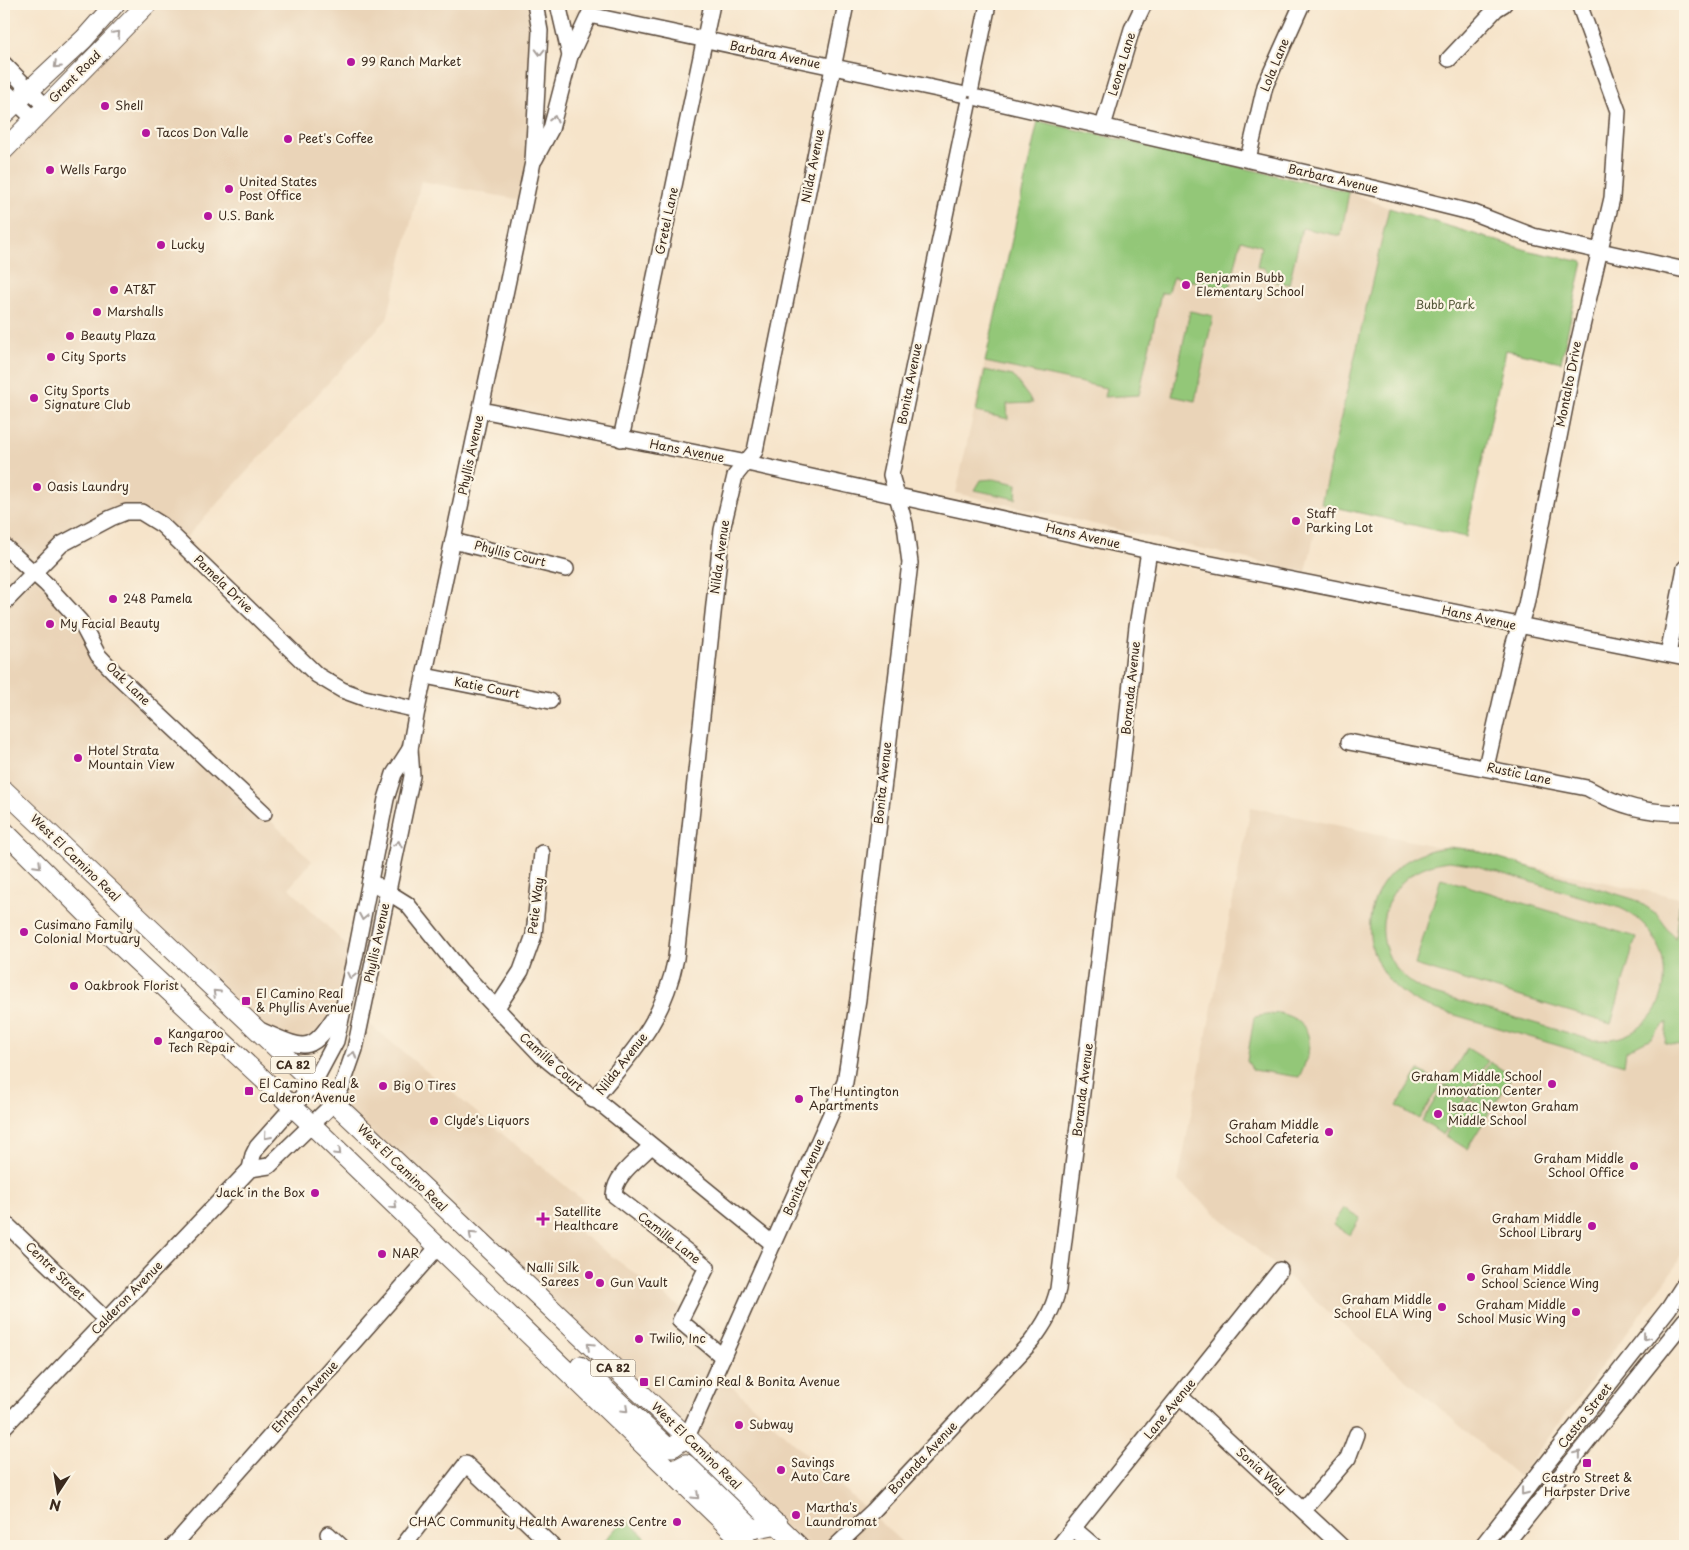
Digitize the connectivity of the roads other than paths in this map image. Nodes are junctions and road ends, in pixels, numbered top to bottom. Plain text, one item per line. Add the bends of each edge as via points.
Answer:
1 (115, 4) edge
2 (147, 4) edge
3 (535, 4) edge
4 (558, 4) edge
5 (712, 4) edge
6 (846, 4) edge
7 (988, 4) edge
8 (1144, 4) edge
9 (1302, 4) edge
10 (1504, 4) edge
11 (1579, 4) edge
12 (586, 10) edge
13 (705, 40) junction
14 (570, 56) junction
15 (1449, 59) dead end
16 (4, 64) edge
17 (833, 67) junction
18 (970, 96) junction
19 (13, 99) edge
20 (39, 112) junction
21 (1103, 126) junction
22 (4, 150) edge
23 (1248, 159) junction
24 (533, 162) junction
25 (1598, 251) junction
26 (1685, 270) edge
27 (481, 410) junction
28 (621, 439) junction
29 (748, 463) junction
30 (896, 495) junction
31 (453, 541) junction
32 (4, 546) edge
33 (1149, 551) junction
34 (566, 568) dead end
35 (1685, 568) edge
36 (32, 573) junction
37 (4, 603) edge
38 (1519, 626) junction
39 (1668, 654) junction
40 (1685, 658) edge
41 (425, 676) junction
42 (550, 701) dead end
43 (417, 710) junction
44 (1349, 742) dead end
45 (410, 749) junction
46 (1486, 767) junction
47 (4, 790) edge
48 (264, 813) dead end
49 (1685, 813) edge
50 (4, 831) edge
51 (542, 853) dead end
52 (370, 881) junction
53 (388, 891) junction
54 (345, 1000) junction
55 (496, 1009) junction
56 (252, 1026) junction
57 (313, 1084) junction
58 (593, 1100) junction
59 (333, 1104) junction
60 (292, 1107) junction
61 (312, 1125) junction
62 (652, 1146) junction
63 (250, 1169) junction
64 (4, 1222) edge
65 (774, 1244) junction
66 (438, 1248) junction
67 (1280, 1270) dead end
68 (1685, 1283) edge
69 (508, 1314) junction
70 (106, 1320) junction
71 (1685, 1320) edge
72 (723, 1357) junction
73 (1180, 1396) junction
74 (4, 1427) edge
75 (1357, 1434) dead end
76 (687, 1437) junction
77 (671, 1472) junction
78 (1304, 1509) junction
79 (778, 1524) junction
80 (1073, 1528) junction
81 (328, 1534) dead end
82 (738, 1543) edge
83 (1509, 1545) edge
84 (173, 1546) edge
85 (341, 1546) edge
86 (404, 1546) edge
87 (552, 1546) edge
88 (799, 1546) edge
89 (836, 1546) edge
90 (1059, 1546) edge
91 (1094, 1546) edge
92 (1341, 1546) edge
93 (1482, 1546) edge

1 -> 19 main road, Grant Road via 84,39
20 -> 2 main road, Grant Road
3 -> 24 street, Phyllis Avenue via 540,31
4 - 14 street, Phyllis Avenue
5 - 13 street, Gretel Lane
6 - 17 street, Nilda Avenue
7 - 18 street, Bonita Avenue
8 - 21 street, Leona Lane via 1132,29
9 - 23 street, Lola Lane via 1265,86
10 - 15 street
11 - 25 street, Montalto Drive via 1618,112 1612,198
12 - 13 street, Barbara Avenue
12 - 14 street
13 - 17 street, Barbara Avenue
13 - 28 street, Gretel Lane
24 -> 14 street, Phyllis Avenue via 551,129
16 - 19 street
17 - 18 street, Barbara Avenue
17 - 29 street, Nilda Avenue via 755,451
18 - 21 street, Barbara Avenue
18 - 30 street, Bonita Avenue via 891,475
19 - 20 street
20 - 22 main road, Grant Road
21 - 23 street, Barbara Avenue
23 - 25 street, Barbara Avenue via 1474,214 1533,236
24 - 27 street, Phyllis Avenue
25 - 26 street, Barbara Avenue
25 - 38 street, Montalto Drive via 1526,605
27 - 28 street, Hans Avenue
27 - 31 street, Phyllis Avenue
28 - 29 street, Hans Avenue
29 - 30 street, Hans Avenue
29 - 58 street, Nilda Avenue via 736,476 722,530 672,980 644,1038
30 - 33 street, Hans Avenue
30 - 65 street, Bonita Avenue via 905,524 910,563 849,1060 845,1082 833,1113
31 - 34 street, Phyllis Court
31 - 41 street, Phyllis Avenue
32 - 36 street, Oak Lane
33 - 38 street, Hans Avenue
33 - 89 street, Boranda Avenue via 1137,626 1096,988 1054,1306 1048,1321 1031,1342 874,1511
35 - 39 street
36 - 37 street, Pamela Drive
36 - 43 street, Pamela Drive via 74,537 126,512 141,512 162,525 317,675 364,698
36 - 48 street, Oak Lane via 80,621 98,655 119,677
38 - 39 street, Hans Avenue
38 - 46 street, Montalto Drive
39 - 40 street, Hans Avenue
41 - 42 street, Katie Court
41 - 43 street, Phyllis Avenue
43 - 45 street, Phyllis Avenue
44 - 46 street, Rustic Lane
45 - 52 street, Phyllis Avenue via 394,774 386,799
53 -> 45 street, Phyllis Avenue via 412,776
46 - 49 street, Rustic Lane via 1587,788 1613,803 1655,813
56 -> 47 main road, West El Camino Real / CA 82
50 -> 60 main road, CA 82 via 92,920
51 - 55 street, Petie Way via 534,935 521,971
52 - 53 street, Camille Court
52 -> 54 street, Phyllis Avenue
53 - 55 street, Camille Court via 407,904
59 -> 53 street, Phyllis Avenue via 356,1049
54 - 56 street via 321,1038 308,1045 295,1045
54 - 57 street, Phyllis Avenue via 336,1041
55 - 58 street, Camille Court via 542,1056
56 - 57 main road, West El Camino Real / CA 82
57 - 59 main road, West El Camino Real / CA 82
57 - 60 street, Phyllis Avenue
58 - 62 street, Camille Court
59 - 61 street, Phyllis Avenue
76 -> 59 main road, West El Camino Real / CA 82
60 - 61 main road, CA 82
60 -> 63 street, Calderon Avenue via 257,1147
61 - 63 street, Calderon Avenue via 269,1166
61 -> 66 main road, CA 82
62 - 65 street, Camille Court
62 - 72 street, Camille Lane via 622,1174 614,1195 707,1267 680,1321
63 - 70 street, Calderon Avenue
64 - 70 street, Centre Street
65 - 72 street, Bonita Avenue
66 - 69 main road, CA 82
66 - 84 street, Ehrhorn Avenue
67 - 73 street, Lane Avenue
68 -> 93 street, Castro Street via 1669,1308
69 -> 76 main road via 528,1318 667,1447 673,1447
69 - 77 main road, CA 82
70 - 74 street, Calderon Avenue
83 -> 71 street, Castro Street
72 - 76 street, Bonita Avenue
73 - 78 street, Sonia Way
73 - 80 street, Lane Avenue
75 - 78 street via 1348,1458
76 - 79 main road, West El Camino Real / CA 82
77 - 79 main road via 686,1464 753,1529
77 -> 82 main road, CA 82
78 - 92 street, Sonia Way
79 - 88 main road, West El Camino Real / CA 82
80 - 90 street, Lane Avenue
80 - 91 street
81 - 85 street
86 - 87 street via 466,1464

